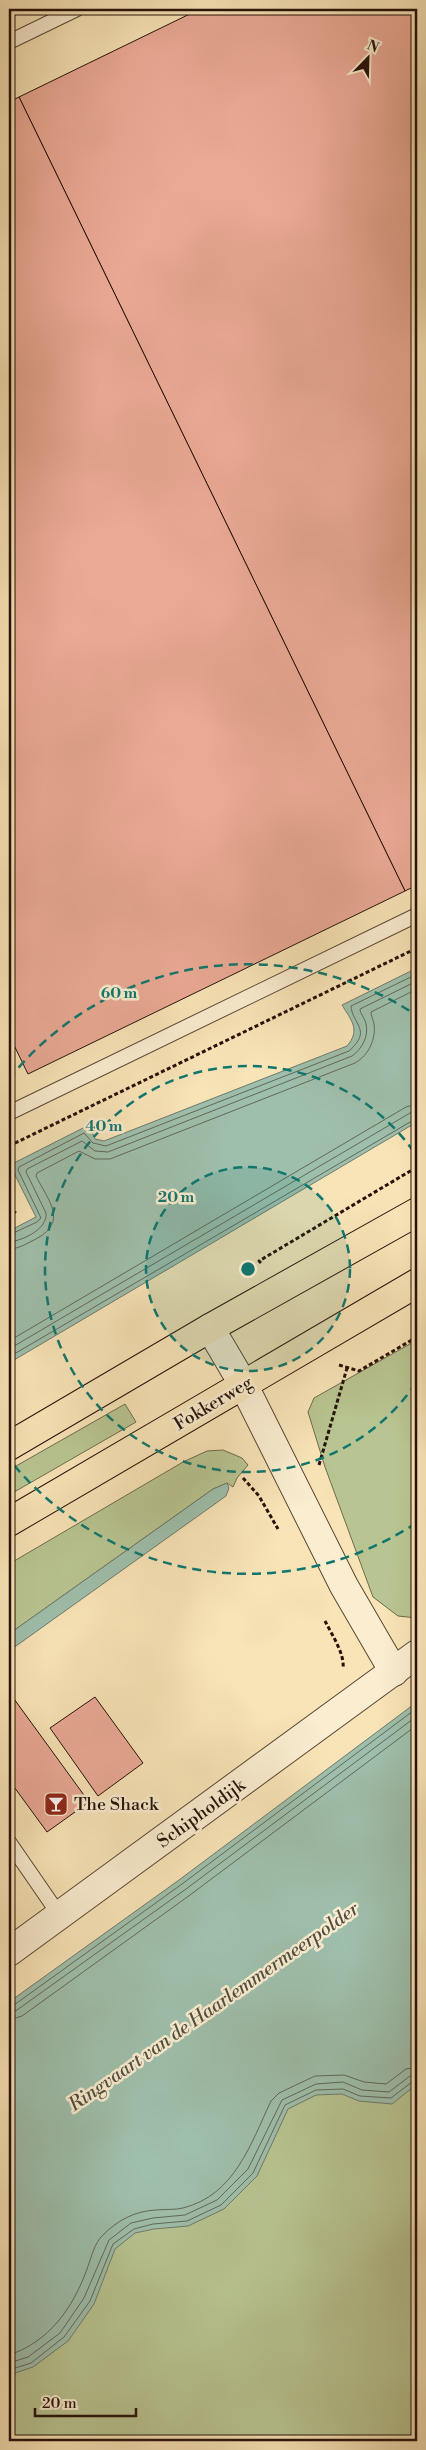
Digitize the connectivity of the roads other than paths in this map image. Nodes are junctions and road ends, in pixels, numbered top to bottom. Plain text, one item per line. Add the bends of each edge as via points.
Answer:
1 (77, 9) edge
2 (9, 42) edge
3 (417, 915) edge
4 (9, 1113) edge
5 (417, 1212) edge
6 (417, 1283) edge
7 (210, 1328) junction
8 (243, 1384) junction
9 (9, 1446) edge
10 (9, 1522) edge
11 (417, 1654) edge
12 (394, 1672) junction
13 (9, 1842) edge
14 (60, 1916) junction
15 (9, 1952) edge

1 - 2 lane
3 - 4 lane
5 - 7 main road
6 - 8 main road, Fokkerweg
7 - 8 street
7 - 9 main road
8 - 10 main road, Fokkerweg
8 - 12 street via 344,1586
11 - 12 street, Schipholdijk
12 - 14 street, Schipholdijk
13 - 14 lane
14 - 15 street, Schipholdijk

